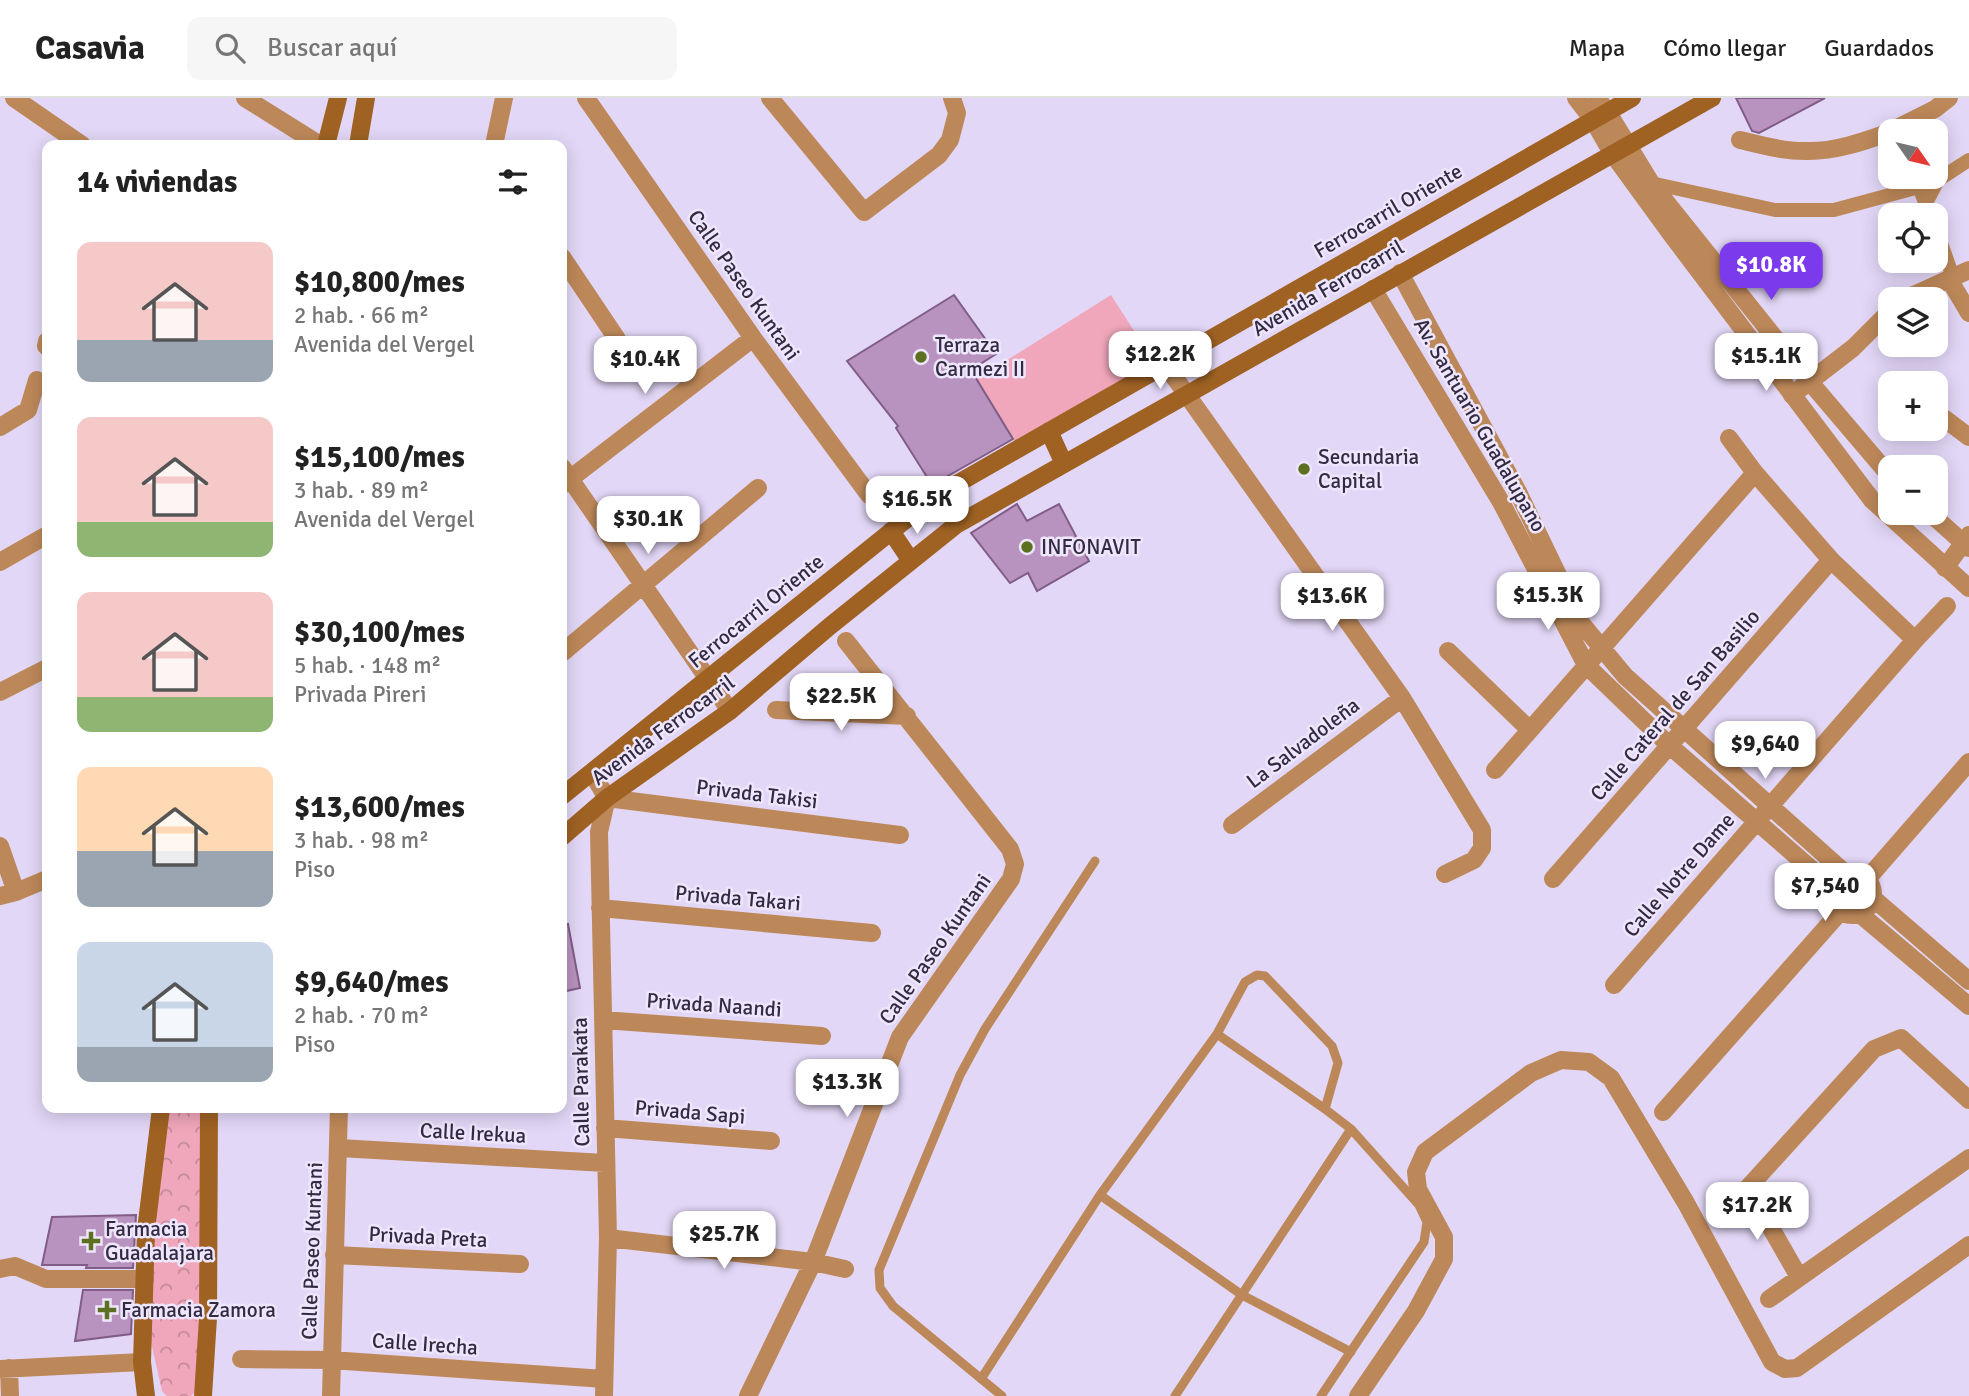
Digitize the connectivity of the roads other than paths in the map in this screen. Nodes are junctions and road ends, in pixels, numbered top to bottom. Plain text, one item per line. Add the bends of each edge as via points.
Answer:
1 (14, 98) edge
2 (245, 98) edge
3 (338, 98) edge
4 (366, 98) edge
5 (504, 98) edge
6 (586, 98) edge
7 (770, 98) edge
8 (952, 98) edge
9 (1576, 98) edge
10 (1632, 98) edge
11 (1712, 98) edge
12 (1949, 98) edge
13 (1599, 110) edge
14 (1915, 119) edge
15 (1878, 136) edge
16 (75, 140) edge
17 (312, 140) edge
18 (327, 140) edge
19 (359, 140) edge
20 (495, 140) edge
21 (1740, 140) dead end
22 (1629, 145) junction
23 (1612, 153) junction
24 (1969, 160) edge
25 (1651, 183) junction
26 (1926, 203) edge
27 (1930, 203) edge
28 (1948, 255) edge
29 (567, 264) edge
30 (1400, 273) junction
31 (1957, 275) edge
32 (1931, 287) edge
33 (1373, 289) junction
34 (1969, 313) edge
35 (1878, 323) edge
36 (753, 338) junction
37 (617, 339) dead end
38 (1445, 358) junction
39 (1165, 365) junction
40 (1423, 370) junction
41 (37, 380) dead end
42 (1810, 382) junction
43 (1186, 395) junction
44 (1792, 396) junction
45 (1948, 421) edge
46 (0, 426) edge
47 (1049, 431) junction
48 (1969, 437) edge
49 (1729, 438) dead end
50 (1878, 462) edge
51 (1064, 464) junction
52 (1755, 473) junction
53 (567, 475) edge
54 (567, 481) edge
55 (758, 488) dead end
56 (1518, 492) junction
57 (869, 495) dead end
58 (1501, 502) junction
59 (1945, 525) edge
60 (891, 531) junction
61 (42, 538) edge
62 (1967, 542) edge
63 (1831, 560) junction
64 (911, 561) junction
65 (0, 562) edge
66 (1945, 568) junction
67 (643, 585) junction
68 (1969, 588) edge
69 (1947, 606) dead end
70 (1915, 640) junction
71 (846, 641) dead end
72 (1601, 648) junction
73 (567, 649) edge
74 (1448, 651) dead end
75 (1586, 665) junction
76 (42, 671) edge
77 (708, 678) junction
78 (0, 692) edge
79 (1402, 698) junction
80 (776, 710) dead end
81 (730, 711) junction
82 (907, 716) junction
83 (1530, 730) junction
84 (1684, 730) junction
85 (1670, 746) junction
86 (1969, 761) edge
87 (1495, 770) dead end
88 (592, 773) junction
89 (567, 792) edge
90 (607, 798) junction
91 (1769, 806) junction
92 (1756, 820) junction
93 (1232, 825) dead end
94 (567, 833) edge
95 (900, 835) dead end
96 (0, 846) edge
97 (1095, 861) dead end
98 (1845, 873) junction
99 (1445, 874) dead end
100 (1868, 878) junction
101 (1553, 879) dead end
102 (42, 880) edge
103 (1832, 887) junction
104 (8, 894) edge
105 (1874, 899) junction
106 (600, 908) junction
107 (1840, 912) junction
108 (1860, 914) junction
109 (872, 933) dead end
110 (1969, 981) edge
111 (1614, 985) dead end
112 (1969, 1006) edge
113 (603, 1020) junction
114 (1217, 1034) junction
115 (821, 1036) dead end
116 (1969, 1100) edge
117 (1325, 1109) junction
118 (1663, 1112) dead end
119 (160, 1113) edge
120 (209, 1113) edge
121 (339, 1113) edge
122 (605, 1128) junction
123 (1351, 1129) junction
124 (771, 1141) dead end
125 (339, 1148) junction
126 (1969, 1158) edge
127 (605, 1163) junction
128 (1748, 1188) junction
129 (1100, 1195) junction
130 (1724, 1214) dead end
131 (608, 1238) junction
132 (1969, 1245) edge
133 (334, 1255) junction
134 (813, 1262) junction
135 (520, 1264) dead end
136 (0, 1269) edge
137 (845, 1269) dead end
138 (1799, 1277) junction
139 (145, 1279) junction
140 (1242, 1295) junction
141 (1769, 1299) dead end
142 (1351, 1352) junction
143 (241, 1359) dead end
144 (331, 1360) junction
145 (142, 1362) junction
146 (4, 1369) edge
147 (981, 1379) junction
148 (604, 1387) edge
149 (10, 1396) edge
150 (146, 1396) edge
151 (203, 1396) edge
152 (331, 1396) edge
153 (748, 1396) edge
154 (1002, 1396) edge
155 (1175, 1396) edge
156 (1321, 1396) edge
157 (1359, 1396) edge

1 - 16 street
2 - 17 street
3 - 18 main road
4 - 19 main road
5 - 20 street
6 - 36 street, Calle Paseo Kuntani
7 - 8 street via 864,212 939,155 950,139 957,113
9 - 13 street
10 - 13 main road, Ferrocarril Oriente
11 - 22 main road, Avenida Ferrocarril
12 - 14 street
13 - 22 street
13 - 23 street
13 - 39 main road, Ferrocarril Oriente
15 - 21 street via 1838,148 1806,151
22 - 23 main road, Avenida Ferrocarril
22 - 25 street
23 - 30 main road, Avenida Ferrocarril
23 - 44 street
24 - 27 street via 1938,180
25 - 26 street via 1775,210 1835,210 1919,187
25 - 42 street
28 - 31 street
29 - 37 street
30 - 33 main road, Avenida Ferrocarril
30 - 38 street, Av. Santuario Guadalupano
31 - 32 street
31 - 34 street
33 - 40 street, Av. Santuario Guadalupano
33 - 43 main road, Avenida Ferrocarril
35 - 42 street
36 - 53 street
36 - 57 street, Calle Paseo Kuntani
38 - 40 street
38 - 56 street, Av. Santuario Guadalupano
39 - 43 street
39 - 47 main road, Ferrocarril Oriente
40 - 58 street, Av. Santuario Guadalupano
41 - 46 street via 28,410
42 - 44 street
42 - 50 street
43 - 51 main road, Avenida Ferrocarril
43 - 79 street
44 - 66 street via 1872,500
45 - 48 street
47 - 51 main road
47 - 60 main road, Ferrocarril Oriente via 934,497
49 - 52 street
51 - 64 main road, Avenida Ferrocarril via 956,525
52 - 63 street
52 - 72 street
54 - 67 street
55 - 67 street
56 - 58 street
56 - 72 street, Av. Santuario Guadalupano via 1581,623
58 - 75 street, Av. Santuario Guadalupano
59 - 62 street
60 - 64 main road
60 - 77 main road, Ferrocarril Oriente
61 - 65 street
62 - 66 street
63 - 70 street
63 - 84 street, Calle Cateral de San Basilio
64 - 81 main road, Avenida Ferrocarril
66 - 68 street
67 - 73 street
67 - 77 street
69 - 70 street, Calle Notre Dame
70 - 91 street, Calle Notre Dame
71 - 82 street, Calle Paseo Kuntani
72 - 75 street
72 - 84 street, Av. Santuario Guadalupano
74 - 83 street
75 - 83 street
75 - 85 street, Av. Santuario Guadalupano
76 - 78 street
77 - 81 street
77 - 88 main road, Ferrocarril Oriente
79 - 93 street, La Salvadoleña
79 - 99 street via 1482,830 1482,848 1474,860
80 - 82 street
81 - 90 main road, Avenida Ferrocarril
82 - 134 street, Calle Paseo Kuntani via 1010,849 1015,864 1011,879 900,1037
83 - 87 street
84 - 85 street, Calle Cateral de San Basilio
84 - 91 street, Av. Santuario Guadalupano
85 - 92 street, Av. Santuario Guadalupano
85 - 101 street, Calle Cateral de San Basilio
86 - 100 street
88 - 89 main road, Ferrocarril Oriente
88 - 90 street
90 - 94 main road, Avenida Ferrocarril
90 - 95 street, Privada Takisi
90 - 106 street, Calle Parakata via 599,832
91 - 92 street, Calle Notre Dame
91 - 98 street, Av. Santuario Guadalupano
92 - 103 street, Av. Santuario Guadalupano
92 - 111 street, Calle Notre Dame
96 - 104 street
97 - 147 lane via 972,1052 879,1270 880,1288 893,1306
98 - 100 street via 1857,872
98 - 103 street
100 - 105 street
102 - 104 street
103 - 107 street via 1832,901
105 - 108 street
105 - 110 street
106 - 109 street, Privada Takari
106 - 113 street, Calle Parakata
107 - 108 street
107 - 118 street
108 - 112 street
113 - 115 street, Privada Naandi
113 - 122 street, Calle Parakata
114 - 117 lane
114 - 117 lane via 1245,982 1265,976 1332,1046 1338,1063
114 - 129 lane
116 - 128 street via 1901,1038 1885,1043 1874,1049
117 - 123 lane
119 - 139 main road via 146,1230
120 - 151 main road
121 - 125 street, Calle Paseo Kuntani
122 - 124 street, Privada Sapi
122 - 127 street, Calle Parakata
123 - 140 lane
123 - 142 lane via 1419,1205 1427,1222 1424,1242
125 - 127 street, Calle Irekua
125 - 133 street, Calle Paseo Kuntani
126 - 138 street
127 - 131 street, Calle Parakata
128 - 130 street
128 - 138 street
129 - 140 lane
129 - 147 lane
131 - 134 street
131 - 148 street, Calle Parakata
132 - 157 street via 1797,1368 1785,1369 1772,1362 1686,1203 1611,1078 1589,1062 1561,1060 1531,1073 1425,1153 1416,1172 1418,1189 1444,1237 1444,1259 1416,1311
133 - 135 street, Privada Preta
133 - 144 street, Calle Paseo Kuntani
134 - 137 street
134 - 153 street, Calle Paseo Kuntani
136 - 139 street via 15,1266 46,1279
138 - 141 street
139 - 145 main road
140 - 142 lane
140 - 155 lane
142 - 156 lane
143 - 144 street, Calle Irecha
144 - 148 street, Calle Irecha
144 - 152 street, Calle Paseo Kuntani
145 - 146 street
145 - 150 main road
146 - 149 street
147 - 154 lane

